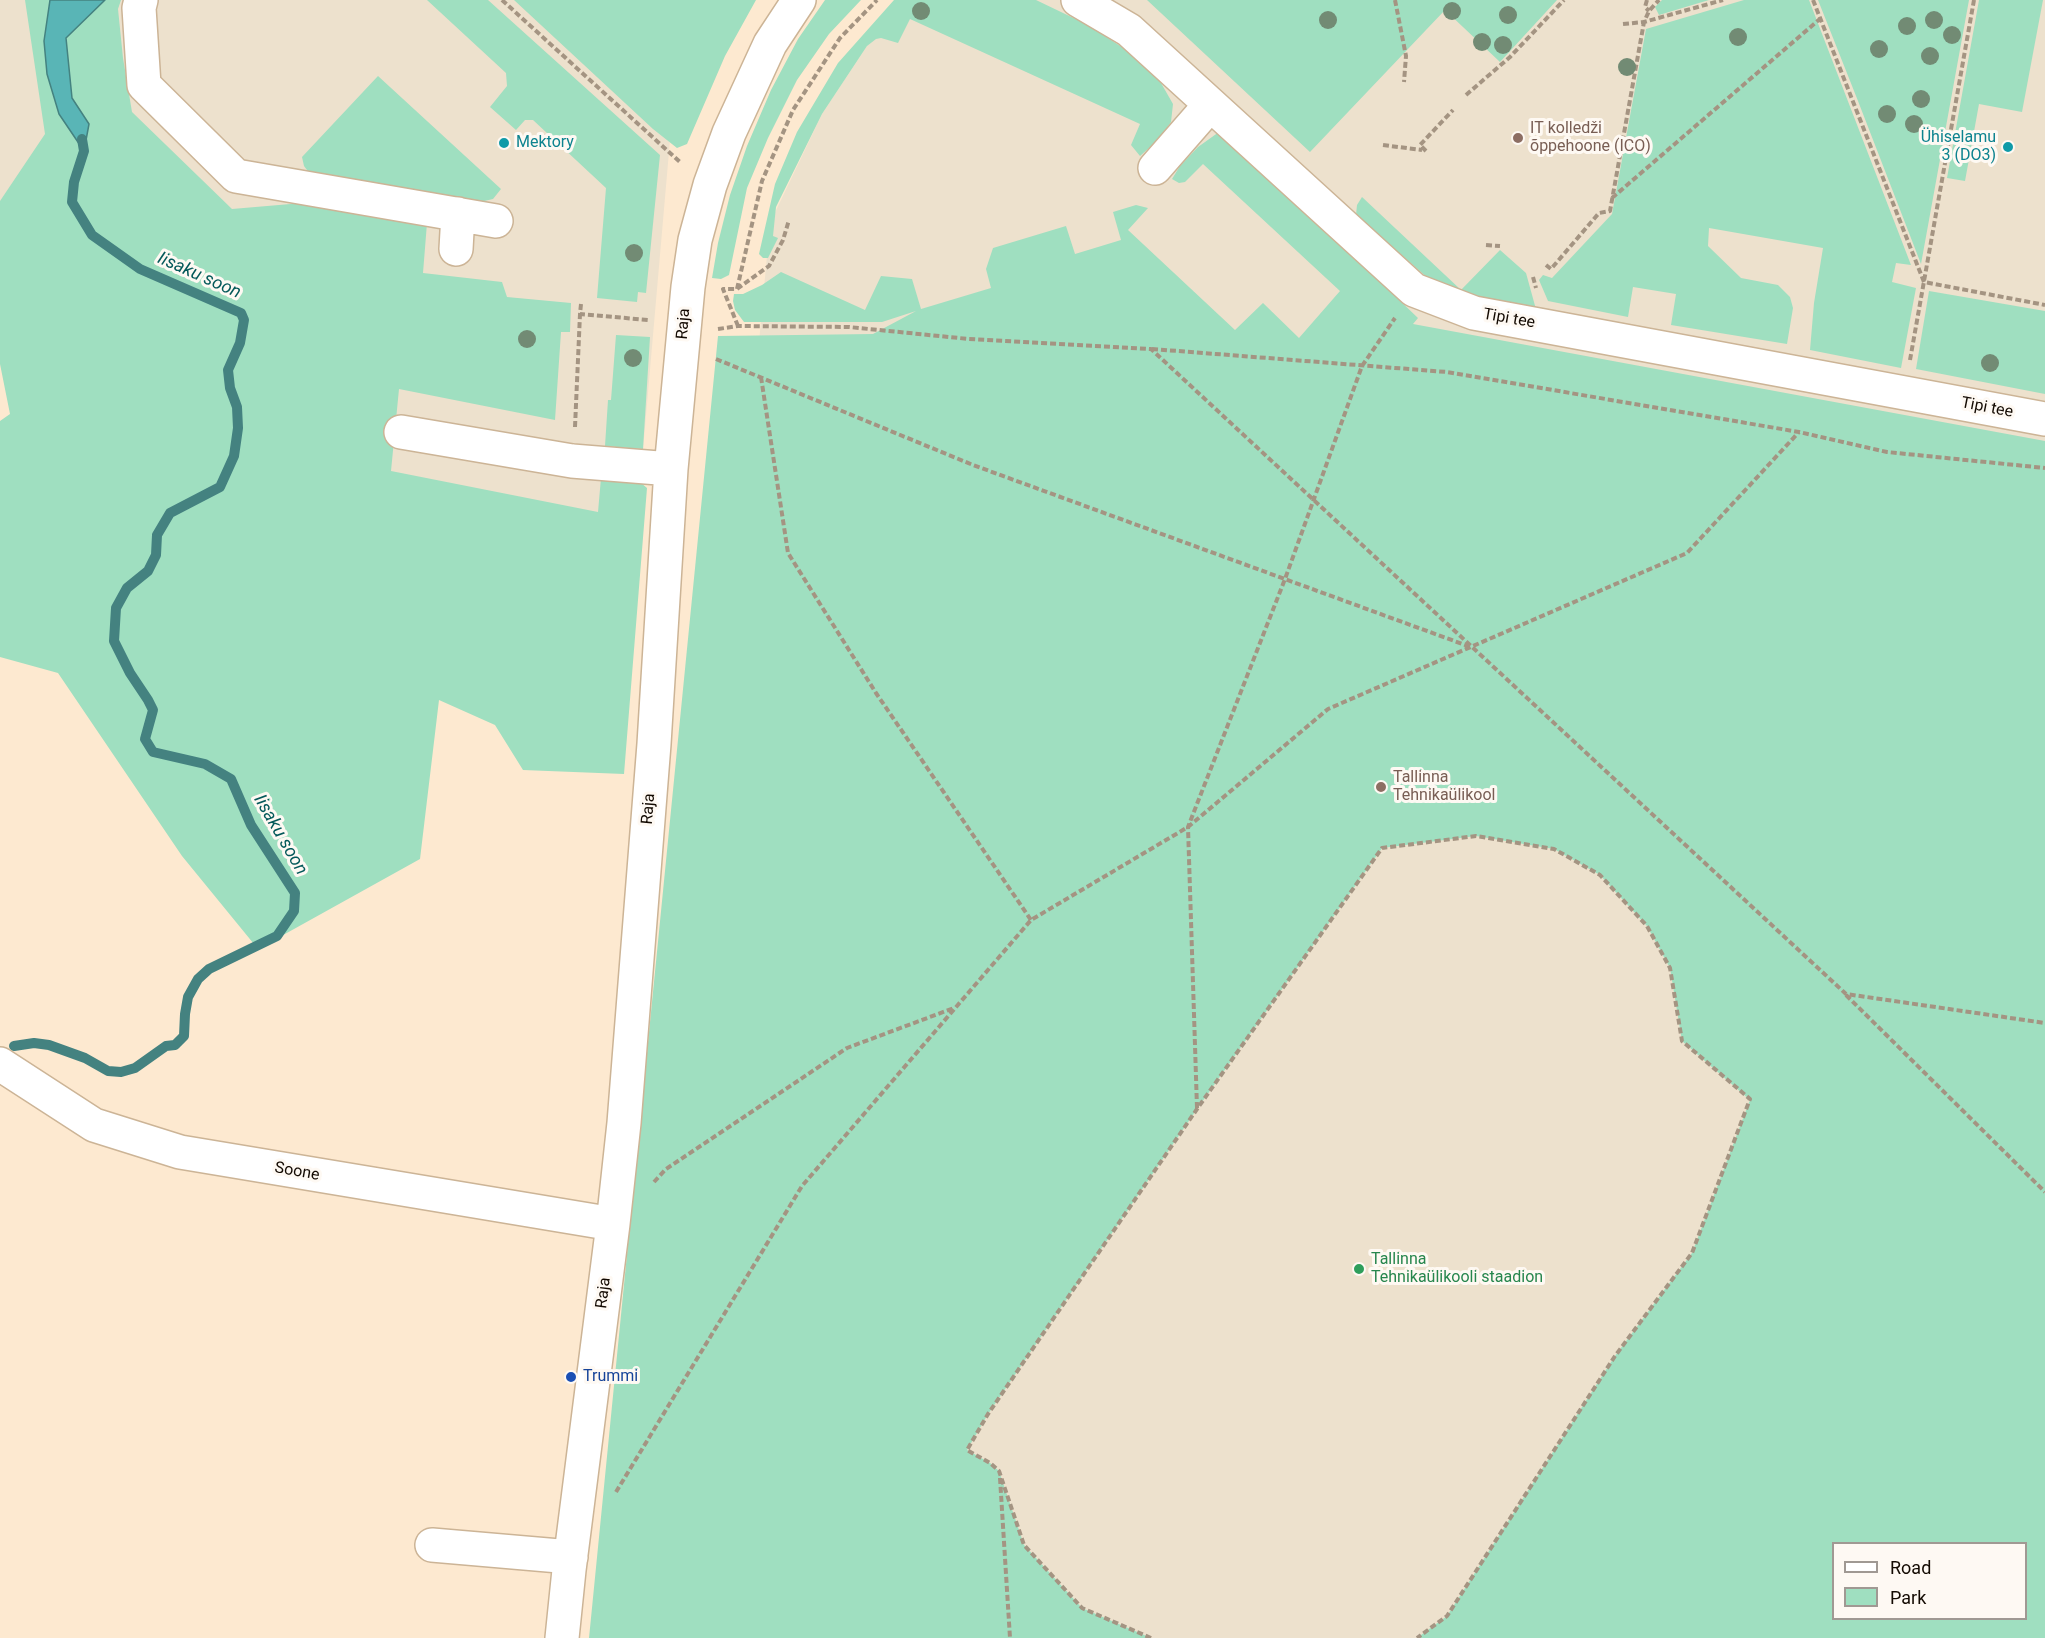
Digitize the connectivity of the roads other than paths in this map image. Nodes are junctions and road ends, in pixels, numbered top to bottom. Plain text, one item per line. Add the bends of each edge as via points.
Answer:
1 (141, 0) edge
2 (799, 0) edge
3 (1078, 0) edge
4 (1210, 105) junction
5 (1155, 168) dead end
6 (458, 214) junction
7 (496, 221) dead end
8 (456, 249) dead end
9 (2045, 419) edge
10 (401, 432) dead end
11 (671, 469) junction
12 (0, 1064) edge
13 (613, 1224) junction
14 (432, 1545) dead end
15 (570, 1557) junction
16 (562, 1638) edge

1 - 6 street via 144,85 236,176
2 - 11 street, Raja via 770,44 710,184 688,287
3 - 4 street, Tipi tee via 1129,30
4 - 5 street
4 - 9 street, Tipi tee via 1414,290 1474,313 1649,333
6 - 7 street
6 - 8 street
10 - 11 street via 572,461
11 - 13 street, Raja via 654,744
12 - 13 street, Soone via 94,1125 180,1152
13 - 15 street, Raja
14 - 15 street
15 - 16 street, Raja

